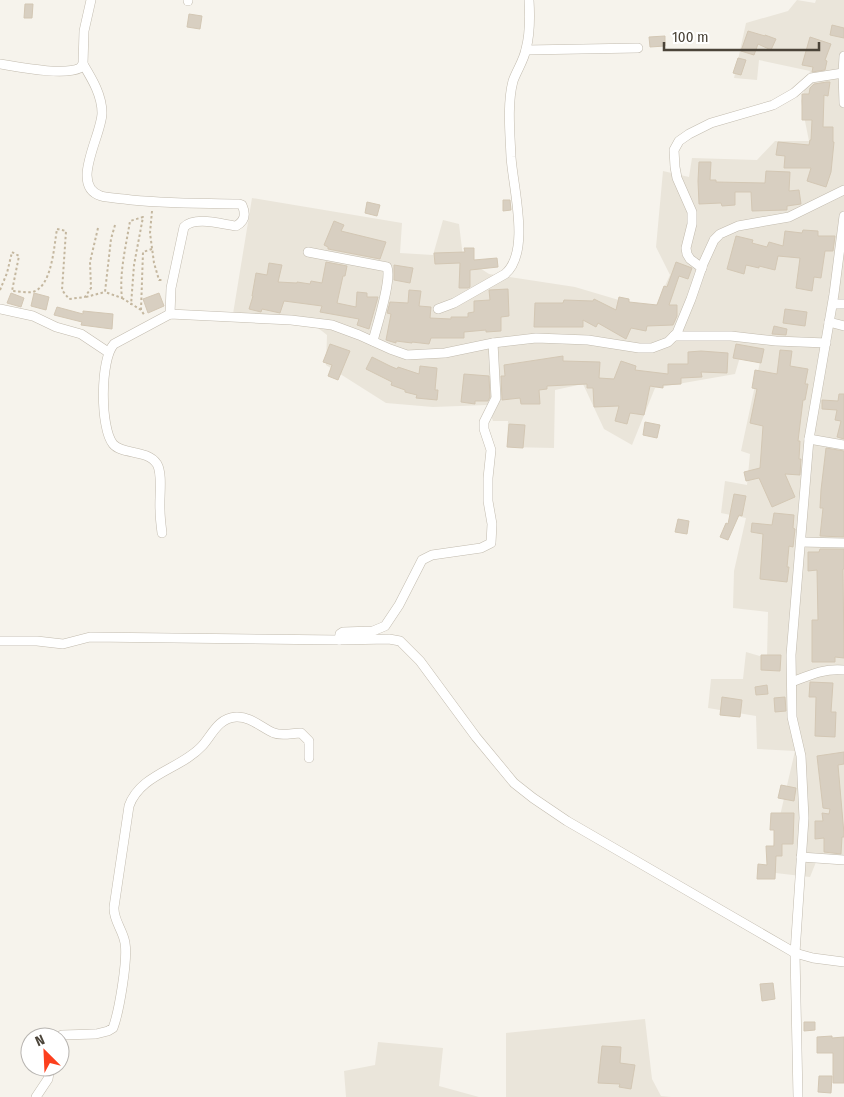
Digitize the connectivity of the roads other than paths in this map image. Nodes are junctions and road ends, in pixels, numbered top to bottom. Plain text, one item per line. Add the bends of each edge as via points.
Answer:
1 (91, 0) edge
2 (529, 0) edge
3 (638, 48) dead end
4 (526, 50) junction
5 (844, 56) edge
6 (0, 64) edge
7 (83, 64) junction
8 (842, 73) junction
9 (844, 103) edge
10 (844, 190) edge
11 (844, 216) edge
12 (308, 252) dead end
13 (702, 268) junction
14 (833, 304) junction
15 (844, 304) edge
16 (0, 309) edge
17 (438, 309) dead end
18 (170, 314) junction
19 (829, 322) junction
20 (844, 326) edge
21 (674, 336) junction
22 (373, 341) junction
23 (493, 343) junction
24 (826, 343) junction
25 (108, 352) junction
26 (810, 439) junction
27 (844, 445) edge
28 (162, 533) dead end
29 (801, 542) junction
30 (844, 542) edge
31 (339, 640) junction
32 (0, 641) edge
33 (844, 670) edge
34 (792, 682) junction
35 (309, 758) dead end
36 (801, 857) junction
37 (844, 860) edge
38 (795, 953) junction
39 (844, 962) edge
40 (70, 1036) edge
41 (48, 1077) edge
42 (36, 1097) edge
43 (798, 1097) edge

1 - 7 street via 84,31
2 - 4 street
3 - 4 street
4 - 17 street via 514,81 510,116 512,172 520,220 515,261 512,268 500,277
5 - 8 street
6 - 7 street via 69,71 77,70
7 - 18 street via 97,89 102,112 86,171 92,190 100,196 141,201 242,205 245,215 236,226 192,222 184,227 171,288
8 - 9 street
8 - 13 street via 811,78 773,105 711,123 679,141 674,150 677,178 692,212 687,254
10 - 13 street via 789,217 728,229 714,240
11 - 14 street
12 - 22 street via 387,267 385,295
13 - 21 street
14 - 15 street
14 - 19 street
16 - 25 street via 33,316 81,334
18 - 22 street via 291,320 332,326
18 - 25 street via 114,344
19 - 20 street
19 - 24 street
21 - 23 street via 661,346 652,348 559,338
21 - 24 street via 731,336
22 - 23 street via 407,355 445,353
23 - 31 street via 496,398 484,422 491,450 488,478 491,543 486,547 426,557 385,626 373,631 343,632
24 - 26 street
25 - 28 street via 103,387 110,438 115,446 144,455 157,465
26 - 27 street
26 - 29 street
29 - 30 street
29 - 34 street via 793,619
31 - 32 street via 90,637 63,644
31 - 38 street via 400,641 420,661 509,778 533,798
33 - 34 street via 823,670
34 - 36 street via 792,717 801,756 804,818
35 - 40 street via 309,741 301,733 276,734 245,718 235,717 220,722 191,756 138,790 129,806 114,906 126,946 116,1021 113,1028 102,1033
36 - 37 street
36 - 38 street
38 - 39 street
38 - 43 street
41 - 42 street

